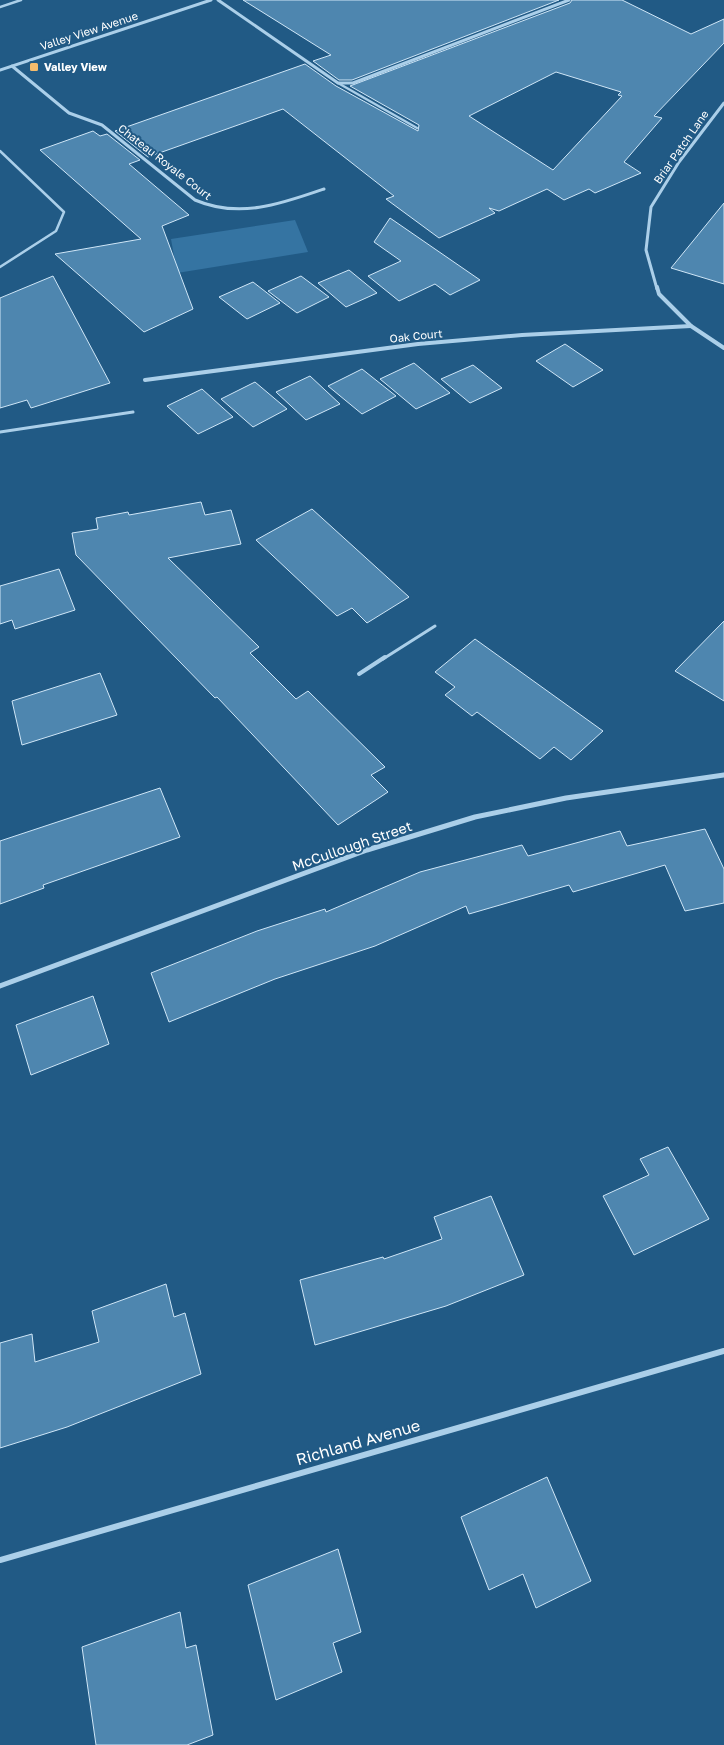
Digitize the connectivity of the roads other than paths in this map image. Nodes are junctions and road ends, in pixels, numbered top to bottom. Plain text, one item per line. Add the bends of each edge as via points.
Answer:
1 (21, 0) edge
2 (211, 0) edge
3 (218, 0) edge
4 (569, 0) edge
5 (0, 7) edge
6 (12, 66) junction
7 (0, 70) edge
8 (338, 83) junction
9 (724, 103) edge
10 (417, 128) dead end
11 (0, 151) edge
12 (324, 189) dead end
13 (0, 267) edge
14 (691, 326) junction
15 (724, 348) edge
16 (144, 380) dead end
17 (133, 412) dead end
18 (0, 432) edge
19 (435, 626) dead end
20 (359, 674) dead end
21 (724, 775) edge
22 (0, 986) edge
23 (724, 1351) edge
24 (0, 1560) edge

1 - 5 lane
2 - 6 street, Valley View Avenue
3 - 8 street
4 - 8 street via 353,82
6 - 7 street, Valley View Avenue
6 - 12 street, Chateau Royale Court via 69,113 102,125 194,200 209,208 262,207
8 - 10 lane
9 - 14 street, Briar Patch Lane via 679,162 651,207 646,250 659,294
11 - 13 lane via 64,212 56,231
14 - 15 street, Briar Patch Lane
14 - 16 street, Oak Court via 418,344
17 - 18 lane
19 - 20 lane
21 - 22 street, McCullough Street via 566,798 475,817 367,850
23 - 24 street, Richland Avenue

